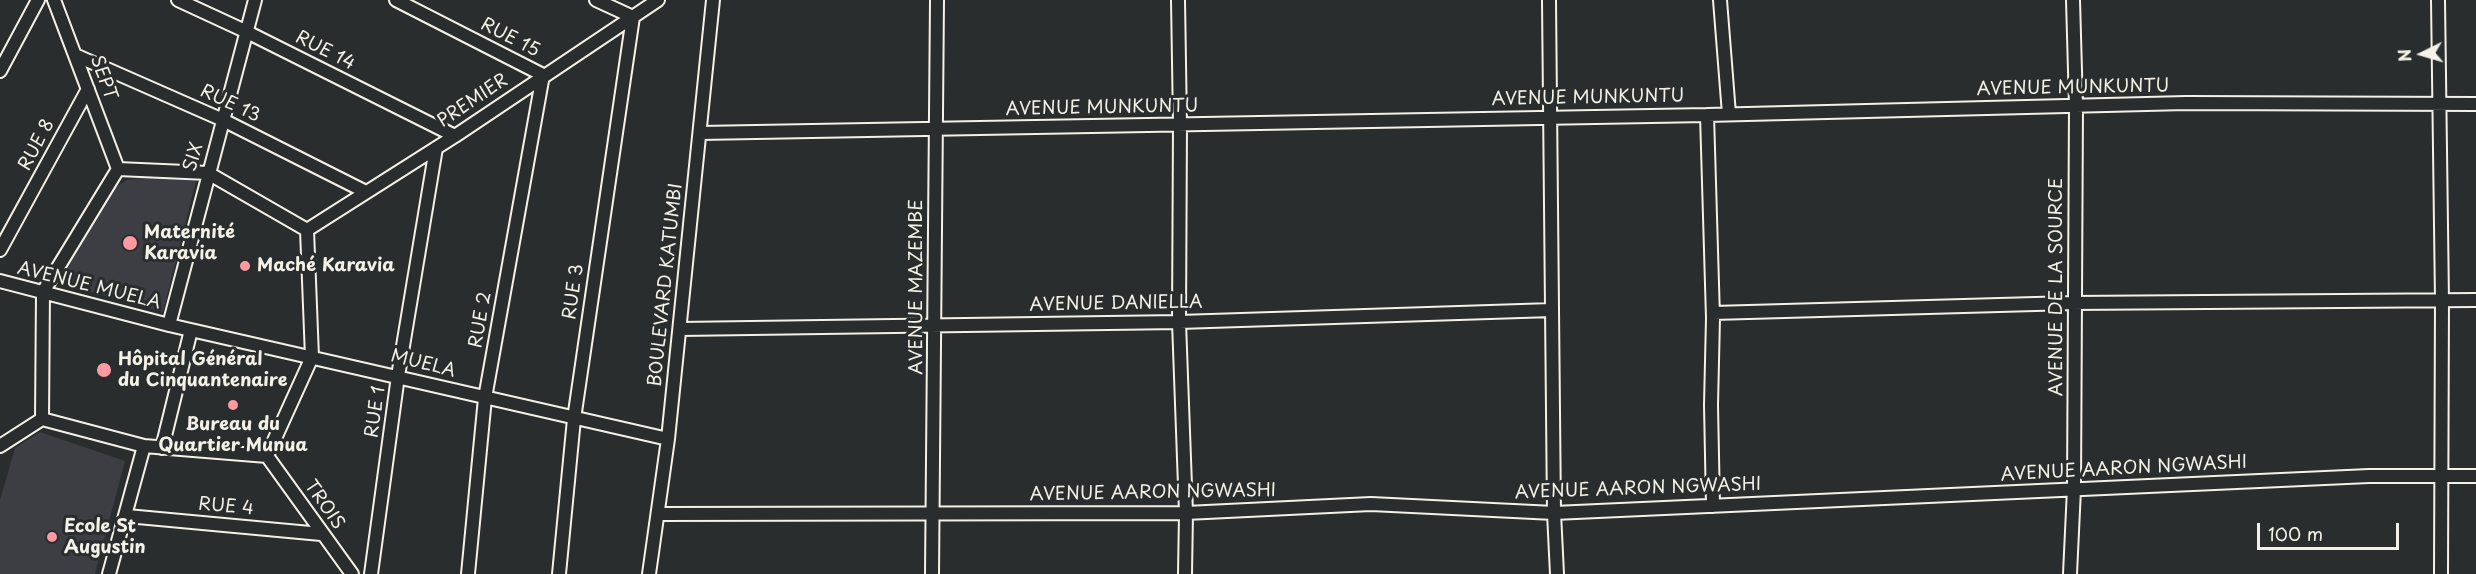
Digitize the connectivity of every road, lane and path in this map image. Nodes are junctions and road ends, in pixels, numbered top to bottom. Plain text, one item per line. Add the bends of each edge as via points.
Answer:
1 (38, 0) edge
2 (54, 0) edge
3 (178, 0) edge
4 (255, 0) edge
5 (396, 0) edge
6 (596, 0) edge
7 (658, 0) edge
8 (713, 0) edge
9 (938, 0) edge
10 (1178, 0) edge
11 (1549, 0) edge
12 (1720, 0) edge
13 (2073, 0) edge
14 (2438, 0) edge
15 (633, 17) junction
16 (245, 31) junction
17 (75, 55) junction
18 (0, 71) edge
19 (543, 75) junction
20 (88, 89) junction
21 (2476, 104) edge
22 (2439, 105) junction
23 (2076, 106) junction
24 (1730, 114) junction
25 (1707, 115) junction
26 (1551, 116) junction
27 (223, 120) junction
28 (1180, 124) junction
29 (936, 130) junction
30 (700, 133) junction
31 (454, 136) junction
32 (436, 148) junction
33 (118, 169) junction
34 (208, 173) junction
35 (366, 192) junction
36 (307, 230) junction
37 (0, 250) edge
38 (0, 281) edge
39 (43, 292) junction
40 (2442, 300) junction
41 (2476, 300) edge
42 (2075, 303) junction
43 (1552, 310) junction
44 (1713, 313) junction
45 (1179, 322) junction
46 (936, 324) junction
47 (169, 325) junction
48 (680, 328) junction
49 (191, 330) junction
50 (312, 357) junction
51 (398, 376) junction
52 (485, 398) junction
53 (574, 418) junction
54 (42, 419) junction
55 (668, 439) junction
56 (0, 446) edge
57 (144, 446) junction
58 (162, 448) junction
59 (267, 456) junction
60 (2442, 474) junction
61 (2476, 476) edge
62 (2074, 489) junction
63 (1713, 506) junction
64 (1186, 513) junction
65 (1554, 513) junction
66 (658, 514) junction
67 (933, 515) junction
68 (127, 516) junction
69 (321, 534) junction
70 (109, 574) edge
71 (352, 574) edge
72 (371, 574) edge
73 (468, 574) edge
74 (559, 574) edge
75 (649, 574) edge
76 (932, 574) edge
77 (1185, 574) edge
78 (1557, 574) edge
79 (2070, 574) edge
80 (2441, 574) edge

1 - 18 street
2 - 17 street, SEPT
3 - 16 street, RUE 14
4 - 16 street, SIX
5 - 19 street, RUE 15
6 - 15 street
7 - 15 street, PREMIER
8 - 30 street, BOULEVARD KATUMBI
9 - 29 street, AVENUE MAZEMBE
10 - 28 street
11 - 26 street
12 - 24 street
13 - 23 street, AVENUE DE LA SOURCE
14 - 22 street
15 - 19 street, PREMIER
15 - 53 street, RUE 3
16 - 27 street, SIX
16 - 31 street, RUE 14
17 - 20 street, SEPT
17 - 27 street, RUE 13
19 - 31 street, PREMIER
19 - 52 street, RUE 2
20 - 33 street, SEPT
20 - 37 street, RUE 8
21 - 22 street, AVENUE MUNKUNTU
22 - 23 street, AVENUE MUNKUNTU
22 - 40 street
23 - 24 street, AVENUE MUNKUNTU
23 - 42 street, AVENUE DE LA SOURCE
24 - 25 street, AVENUE MUNKUNTU
25 - 26 street, AVENUE MUNKUNTU
25 - 44 street
26 - 28 street, AVENUE MUNKUNTU
26 - 43 street
27 - 34 street, SIX
27 - 35 street, RUE 13
28 - 29 street, AVENUE MUNKUNTU
28 - 45 street
29 - 30 street, AVENUE MUNKUNTU
29 - 46 street, AVENUE MAZEMBE
30 - 48 street, BOULEVARD KATUMBI
31 - 32 street, PREMIER
32 - 35 street, PREMIER
32 - 51 street, RUE 1
33 - 34 street
33 - 39 street
34 - 36 street
34 - 47 street, SIX
35 - 36 street, PREMIER
36 - 50 street
38 - 39 street, AVENUE MUELA
39 - 47 street, AVENUE MUELA
39 - 54 street
40 - 41 street
40 - 42 street
40 - 60 street
42 - 44 street
42 - 62 street, AVENUE DE LA SOURCE
43 - 45 street, AVENUE DANIELLA
43 - 65 street
44 - 63 street
45 - 46 street, AVENUE DANIELLA
45 - 64 street
46 - 48 street, AVENUE DANIELLA
46 - 67 street, AVENUE MAZEMBE
47 - 49 street, MUELA
48 - 55 street, BOULEVARD KATUMBI
49 - 50 street, MUELA
49 - 58 street
50 - 51 street, MUELA
50 - 59 street
51 - 52 street, MUELA
51 - 72 street, RUE 1
52 - 53 street, MUELA
52 - 73 street, RUE 2
53 - 55 street, MUELA
53 - 74 street, RUE 3
54 - 56 street
54 - 57 street
55 - 66 street, BOULEVARD KATUMBI
57 - 58 street
57 - 68 street
58 - 59 street
59 - 69 street, TROIS
60 - 61 street, AVENUE AARON NGWASHI
60 - 62 street, AVENUE AARON NGWASHI
60 - 80 street
62 - 63 street, AVENUE AARON NGWASHI
62 - 79 street, AVENUE DE LA SOURCE
63 - 65 street, AVENUE AARON NGWASHI
64 - 65 street, AVENUE AARON NGWASHI via 1371,504
64 - 67 street, AVENUE AARON NGWASHI
64 - 77 street
65 - 78 street
66 - 67 street, AVENUE AARON NGWASHI
66 - 75 street, BOULEVARD KATUMBI
67 - 76 street, AVENUE MAZEMBE
68 - 69 street, RUE 4
68 - 70 street
69 - 71 street, TROIS

